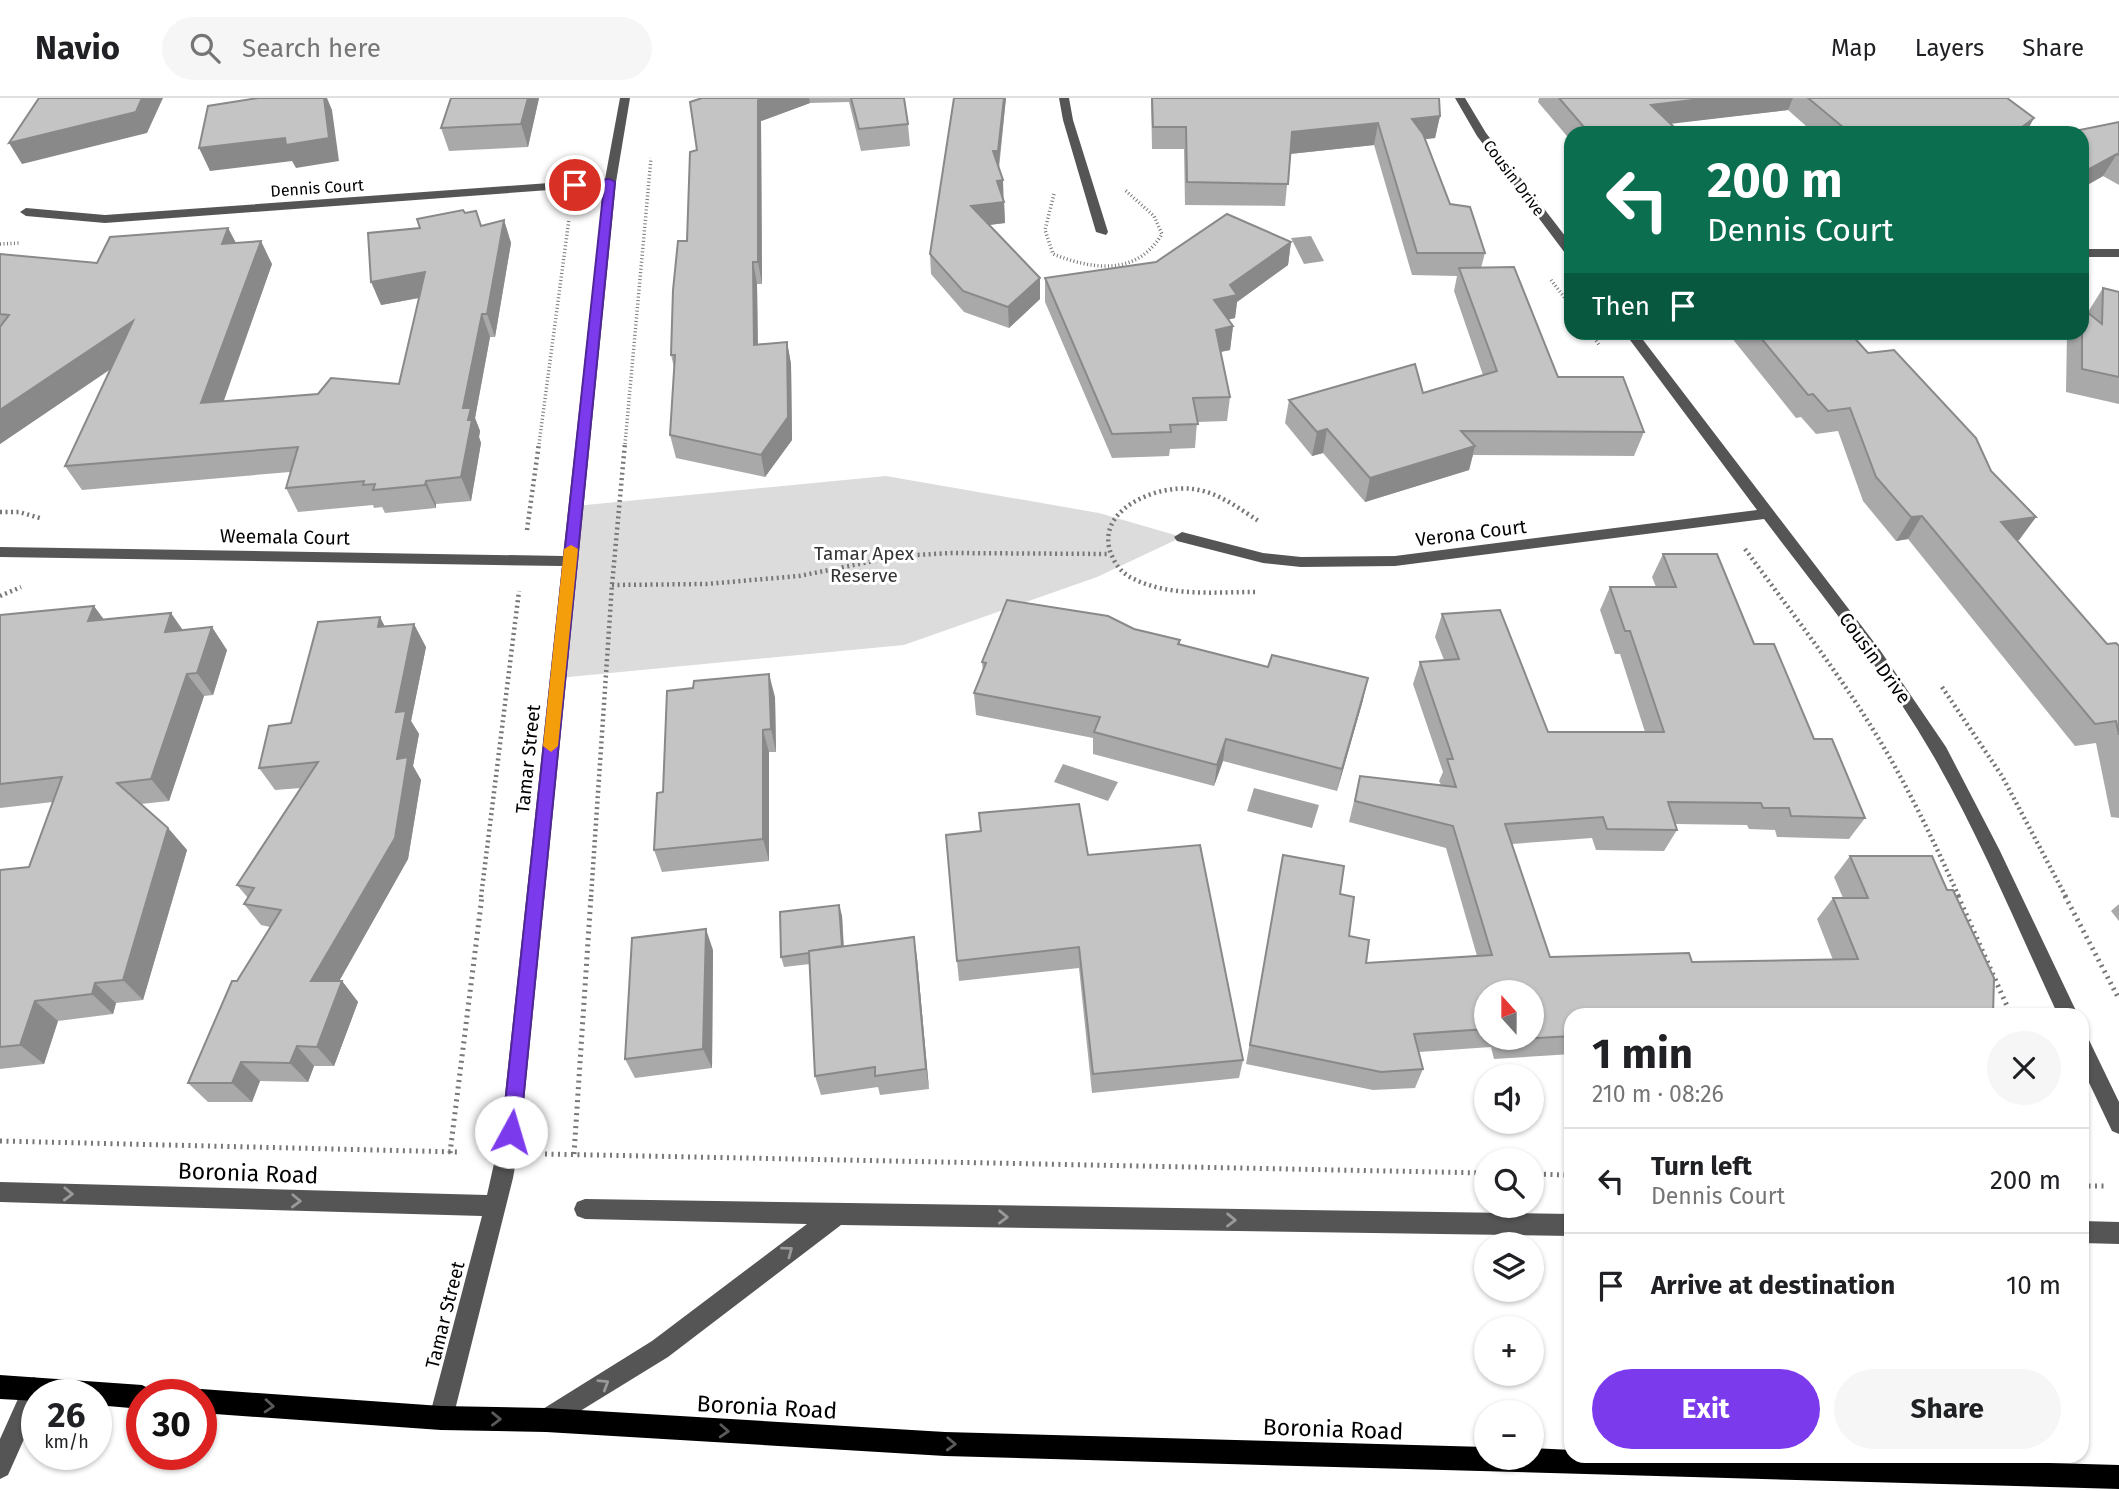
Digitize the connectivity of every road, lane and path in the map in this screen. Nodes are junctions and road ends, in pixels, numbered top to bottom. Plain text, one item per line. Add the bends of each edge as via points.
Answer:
1 (625, 98) edge
2 (1064, 98) edge
3 (1460, 98) edge
4 (652, 150) dead end
5 (610, 182) junction
6 (26, 212) dead end
7 (570, 216) dead end
8 (1102, 232) dead end
9 (1564, 243) edge
10 (2089, 253) edge
11 (2119, 253) edge
12 (1636, 340) edge
13 (1766, 514) junction
14 (527, 530) dead end
15 (1182, 537) dead end
16 (1745, 550) dead end
17 (0, 552) edge
18 (1109, 554) dead end
19 (570, 561) junction
20 (612, 585) junction
21 (519, 590) dead end
22 (2008, 1008) edge
23 (2065, 1008) edge
24 (2089, 1061) edge
25 (2119, 1124) edge
26 (0, 1141) edge
27 (450, 1153) junction
28 (459, 1153) dead end
29 (541, 1154) dead end
30 (574, 1154) junction
31 (1474, 1173) edge
32 (1544, 1174) edge
33 (1564, 1175) edge
34 (2089, 1186) edge
35 (2107, 1186) dead end
36 (0, 1192) edge
37 (494, 1206) junction
38 (585, 1209) dead end
39 (837, 1214) junction
40 (1564, 1225) edge
41 (2089, 1232) edge
42 (2119, 1233) edge
43 (0, 1387) edge
44 (21, 1388) edge
45 (217, 1402) edge
46 (441, 1418) junction
47 (21, 1419) edge
48 (546, 1420) junction
49 (1564, 1462) edge
50 (1612, 1463) edge
51 (0, 1468) edge
52 (2119, 1477) edge

1 - 5 street, Tamar Street
2 - 8 street
3 - 9 street, Cousin Drive via 1481,134
4 - 20 path
5 - 6 street, Dennis Court via 105,219
5 - 19 street, Tamar Street
7 - 14 path
10 - 11 street
12 - 13 street, Cousin Drive
13 - 15 street, Verona Court via 1383,562 1263,558
13 - 23 street, Cousin Drive via 1874,654 1940,752
16 - 22 path via 1881,742 1925,825
17 - 19 street, Weemala Court
18 - 20 path via 899,556 799,576 706,584
19 - 37 street, Tamar Street via 511,1132
20 - 30 path
21 - 27 path
24 - 25 street
26 - 27 path
27 - 28 path
29 - 30 path
30 - 31 path
32 - 33 path
34 - 35 path
36 -> 37 street, Boronia Road
37 - 46 street, Tamar Street
38 - 39 street
39 -> 40 street
48 -> 39 street via 660,1349
41 - 42 street
43 - 44 main road
45 -> 46 main road, Boronia Road
46 -> 48 main road, Boronia Road
47 - 51 street
48 -> 49 main road, Boronia Road via 959,1445
50 -> 52 main road, Boronia Road

